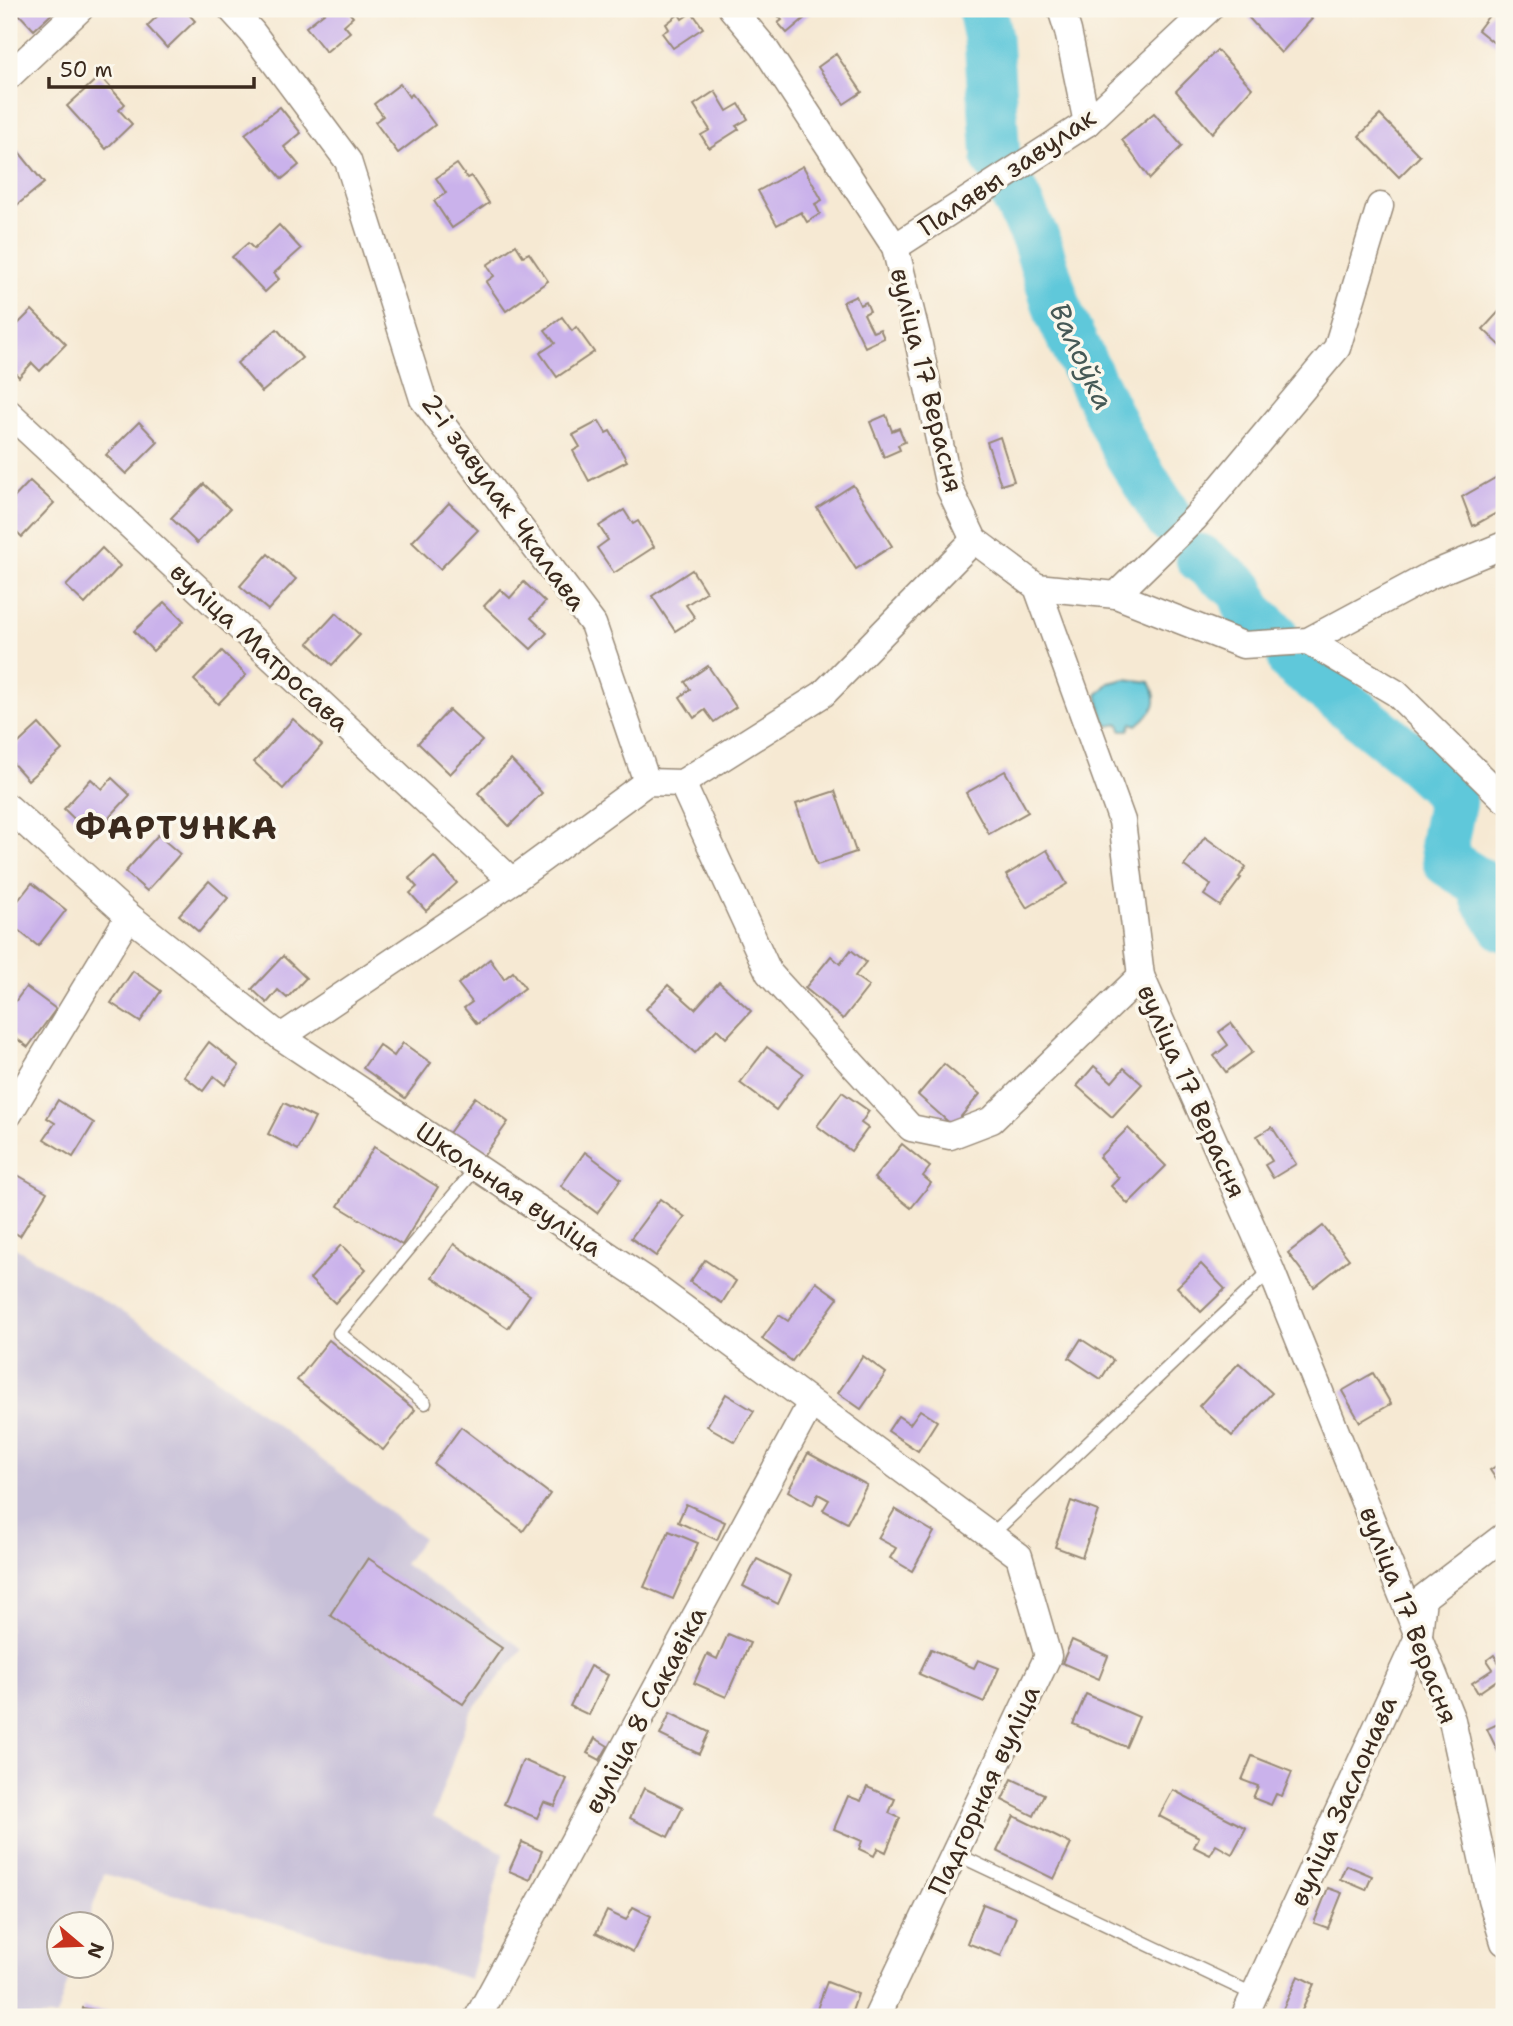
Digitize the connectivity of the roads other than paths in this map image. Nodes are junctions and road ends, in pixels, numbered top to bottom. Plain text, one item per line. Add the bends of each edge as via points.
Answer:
1 (80, 9) edge
2 (231, 9) edge
3 (732, 9) edge
4 (1061, 9) edge
5 (1209, 9) edge
6 (9, 76) edge
7 (1087, 123) junction
8 (1380, 206) dead end
9 (895, 247) junction
10 (9, 413) edge
11 (974, 540) junction
12 (1504, 545) edge
13 (1037, 587) junction
14 (1116, 595) junction
15 (1308, 641) junction
16 (647, 782) junction
17 (682, 783) junction
18 (1504, 799) edge
19 (9, 808) edge
20 (512, 881) junction
21 (129, 916) junction
22 (1141, 976) junction
23 (281, 1037) junction
24 (9, 1114) edge
25 (477, 1167) junction
26 (1271, 1269) junction
27 (811, 1403) junction
28 (425, 1404) dead end
29 (990, 1536) junction
30 (1504, 1536) edge
31 (1019, 1556) joint
32 (1419, 1635) junction
33 (954, 1853) junction
34 (1504, 1942) edge
35 (1250, 2006) edge
36 (478, 2017) edge
37 (877, 2017) edge

1 - 6 street
2 - 16 street, 2-і завулак Чкалава via 348,161 424,399 593,624
3 - 9 street, вуліца 17 Верасня via 764,47
4 - 7 street
5 - 7 street, Палявы завулак
7 - 9 street, Палявы завулак
8 - 14 street via 1337,348 1195,518
9 - 11 street, вуліца 17 Верасня via 949,487
10 - 20 street, вуліца Матросава
11 - 13 street, вуліца 17 Верасня
11 - 17 street via 823,694
12 - 15 street via 1429,576
13 - 14 street
13 - 22 street, вуліца 17 Верасня via 1122,821
14 - 15 street via 1243,645
15 - 18 street via 1396,693
16 - 17 street
16 - 20 street
17 - 22 street via 769,973 911,1128 950,1136 992,1120
19 - 21 street, Школьная вуліца
20 - 23 street
21 - 23 street, Школьная вуліца
21 - 24 street
22 - 26 street, вуліца 17 Верасня
23 - 25 street, Школьная вуліца
25 - 27 street, Школьная вуліца via 644,1279
25 - 28 lane via 339,1333
26 - 29 lane
26 - 32 street, вуліца 17 Верасня
27 - 29 street, Школьная вуліца
27 - 36 street, вуліца 8 Сакавіка
29 - 31 street, Школьная вуліца
30 - 32 street, вуліца Заслонава via 1423,1598
31 - 33 street, Падгорная вуліца via 1048,1656
32 - 34 street, вуліца 17 Верасня via 1452,1720
32 - 35 street, вуліца Заслонава
33 - 35 lane
33 - 37 street, Падгорная вуліца

